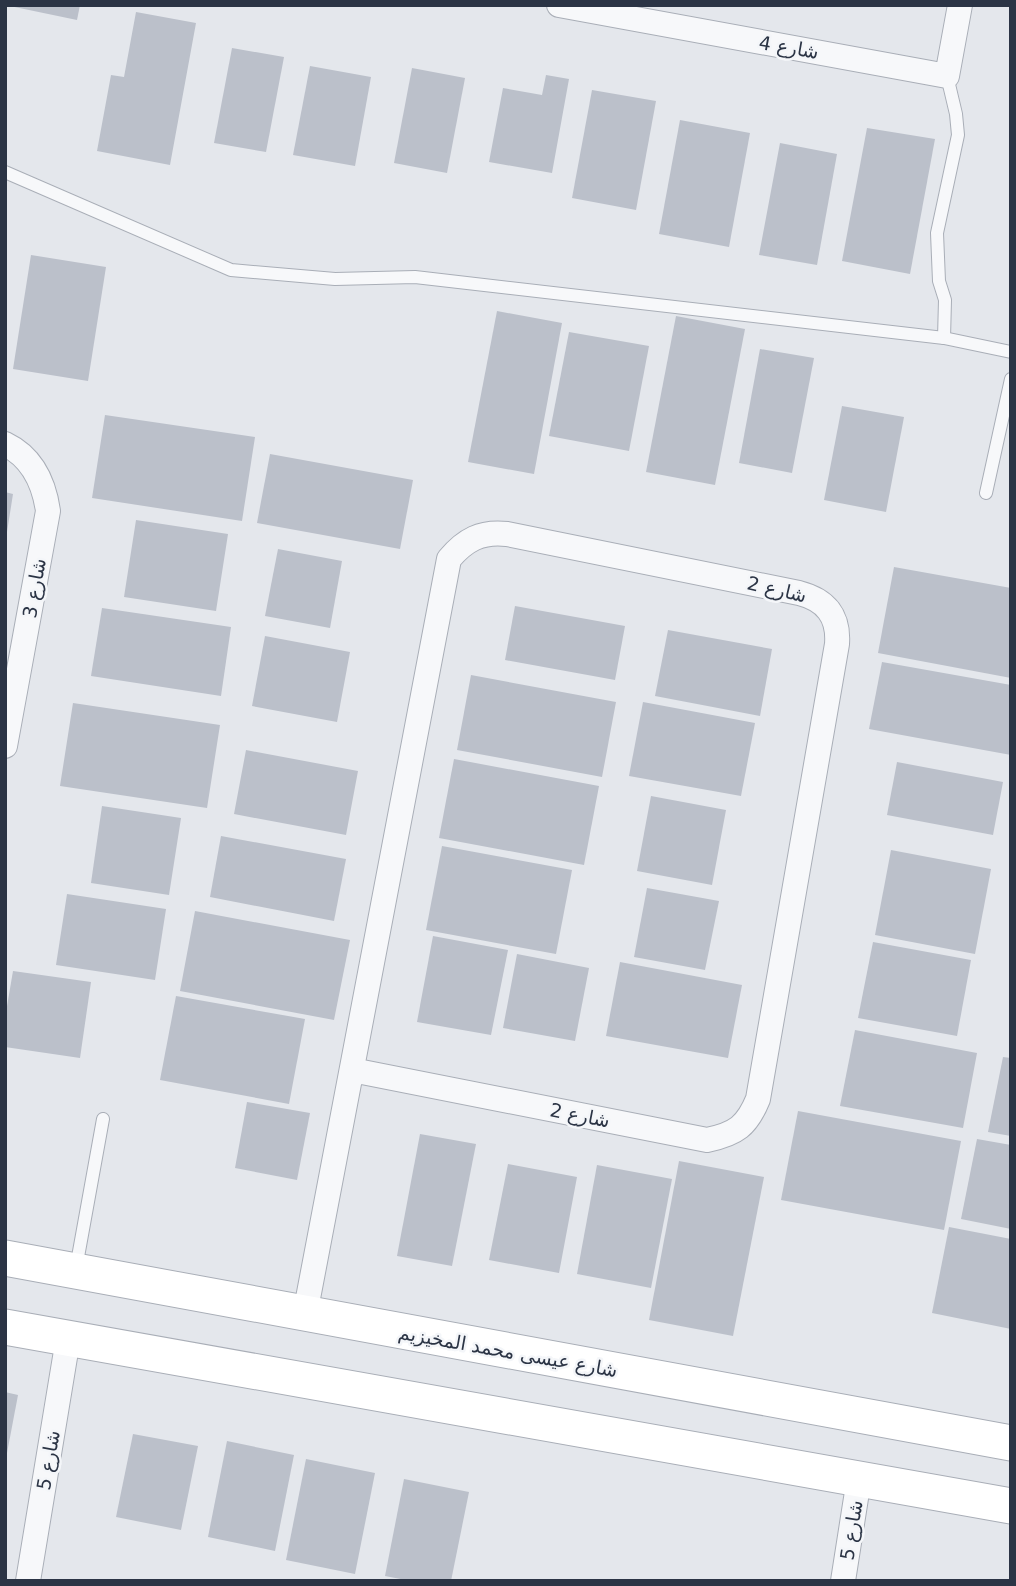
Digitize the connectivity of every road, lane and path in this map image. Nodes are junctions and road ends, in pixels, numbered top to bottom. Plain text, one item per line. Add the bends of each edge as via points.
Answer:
1 (559, 5) edge
2 (960, 5) edge
3 (947, 76) junction
4 (5, 172) edge
5 (944, 338) junction
6 (1011, 352) edge
7 (1011, 379) edge
8 (5, 444) edge
9 (986, 493) dead end
10 (5, 746) edge
11 (352, 1070) junction
12 (103, 1119) dead end
13 (5, 1258) edge
14 (75, 1271) junction
15 (305, 1314) junction
16 (5, 1327) edge
17 (68, 1339) junction
18 (1011, 1443) edge
19 (859, 1479) junction
20 (1011, 1506) edge
21 (28, 1581) edge
22 (843, 1581) edge

1 - 3 street, شارع 4
2 - 3 street
3 - 5 lane via 957,135 937,233 939,281 945,300
4 - 5 lane via 231,270 335,279 415,277
5 - 6 lane
7 - 9 lane
8 - 10 street, شارع 3 via 34,468 48,512
11 - 11 street, شارع 2 via 707,1140 740,1128 758,1099 838,644 834,616 825,605 799,593 507,534 483,534 459,547 449,559
11 - 15 street, شارع 2
12 - 14 lane
13 - 14 street, شارع عيسى محمد المخيزيم
14 - 15 street, شارع عيسى محمد المخيزيم
15 - 18 street, شارع عيسى محمد المخيزيم
16 - 17 street
17 - 19 street
17 - 21 street, شارع 5
19 - 20 street
19 - 22 street, شارع 5

